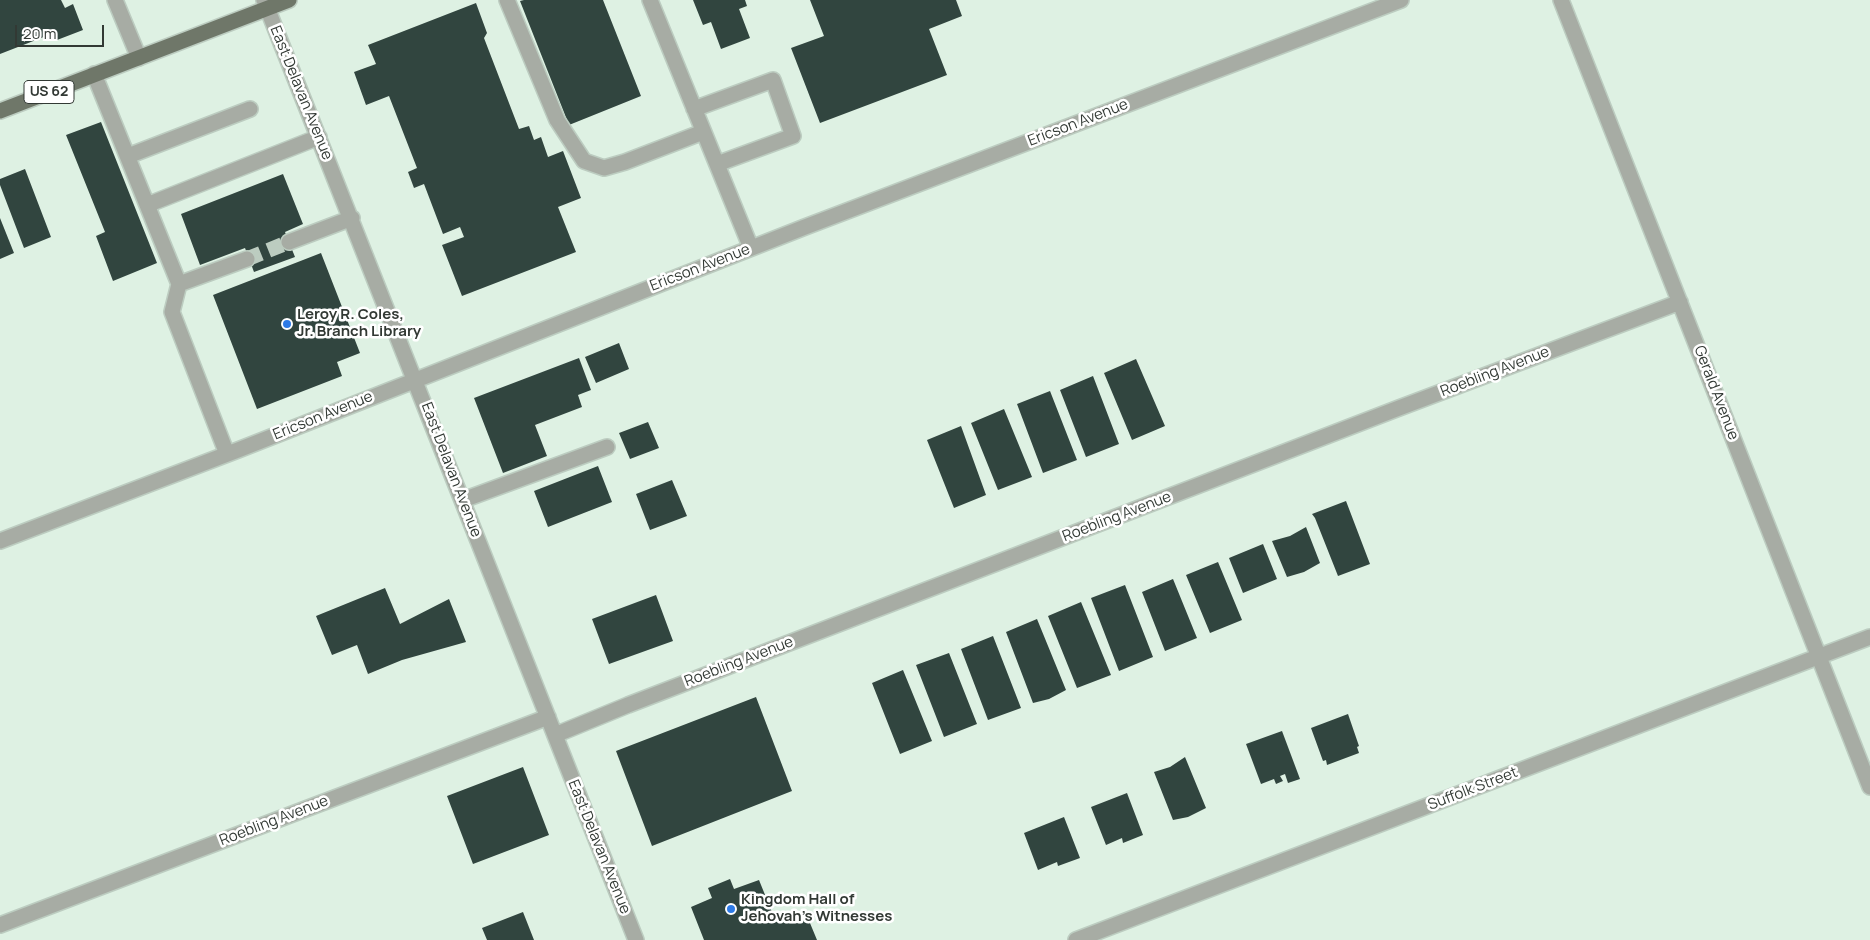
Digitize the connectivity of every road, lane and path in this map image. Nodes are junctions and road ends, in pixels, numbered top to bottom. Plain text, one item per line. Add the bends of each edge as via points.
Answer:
1 (116, 0) edge
2 (290, 0) edge
3 (508, 0) edge
4 (650, 0) edge
5 (1401, 0) edge
6 (1561, 0) edge
7 (266, 4) edge
8 (139, 58) junction
9 (94, 74) junction
10 (250, 109) dead end
11 (694, 109) junction
12 (0, 111) edge
13 (703, 132) junction
14 (319, 137) junction
15 (128, 156) junction
16 (717, 164) junction
17 (147, 205) junction
18 (352, 218) junction
19 (289, 242) tunnel mouth
20 (751, 248) junction
21 (247, 258) tunnel mouth
22 (179, 284) junction
23 (1680, 302) junction
24 (415, 380) junction
25 (607, 447) dead end
26 (227, 454) junction
27 (463, 500) junction
28 (0, 541) edge
29 (1870, 637) edge
30 (1819, 656) junction
31 (548, 717) junction
32 (555, 735) junction
33 (1870, 787) edge
34 (0, 925) edge
35 (636, 940) edge
36 (1076, 940) edge

1 - 8 street
2 - 7 main road, US 62
3 - 13 street via 558,120 584,161 604,168
4 - 11 street
5 - 20 street, Ericson Avenue
6 - 23 street, Gerald Avenue
7 - 8 main road, US 62
7 - 14 street, East Delavan Avenue
8 - 9 main road, US 62
9 - 12 main road, US 62
9 - 15 street
10 - 15 street
11 - 13 street
11 - 16 street via 773,80 793,136
13 - 16 street
14 - 17 street
14 - 18 street, East Delavan Avenue
15 - 17 street
16 - 20 street
17 - 22 street
18 - 19 street
18 - 24 street, East Delavan Avenue
20 - 24 street, Ericson Avenue
21 - 22 street
22 - 26 street via 172,312
23 - 30 street, Gerald Avenue
23 - 32 street, Roebling Avenue via 1389,411
24 - 26 street, Ericson Avenue
24 - 27 street, East Delavan Avenue
25 - 27 street
26 - 28 street, Ericson Avenue
27 - 31 street, East Delavan Avenue
29 - 30 street, Suffolk Street
30 - 33 street, Gerald Avenue
30 - 36 street, Suffolk Street
31 - 32 street, East Delavan Avenue
31 - 34 street, Roebling Avenue
32 - 35 street, East Delavan Avenue

